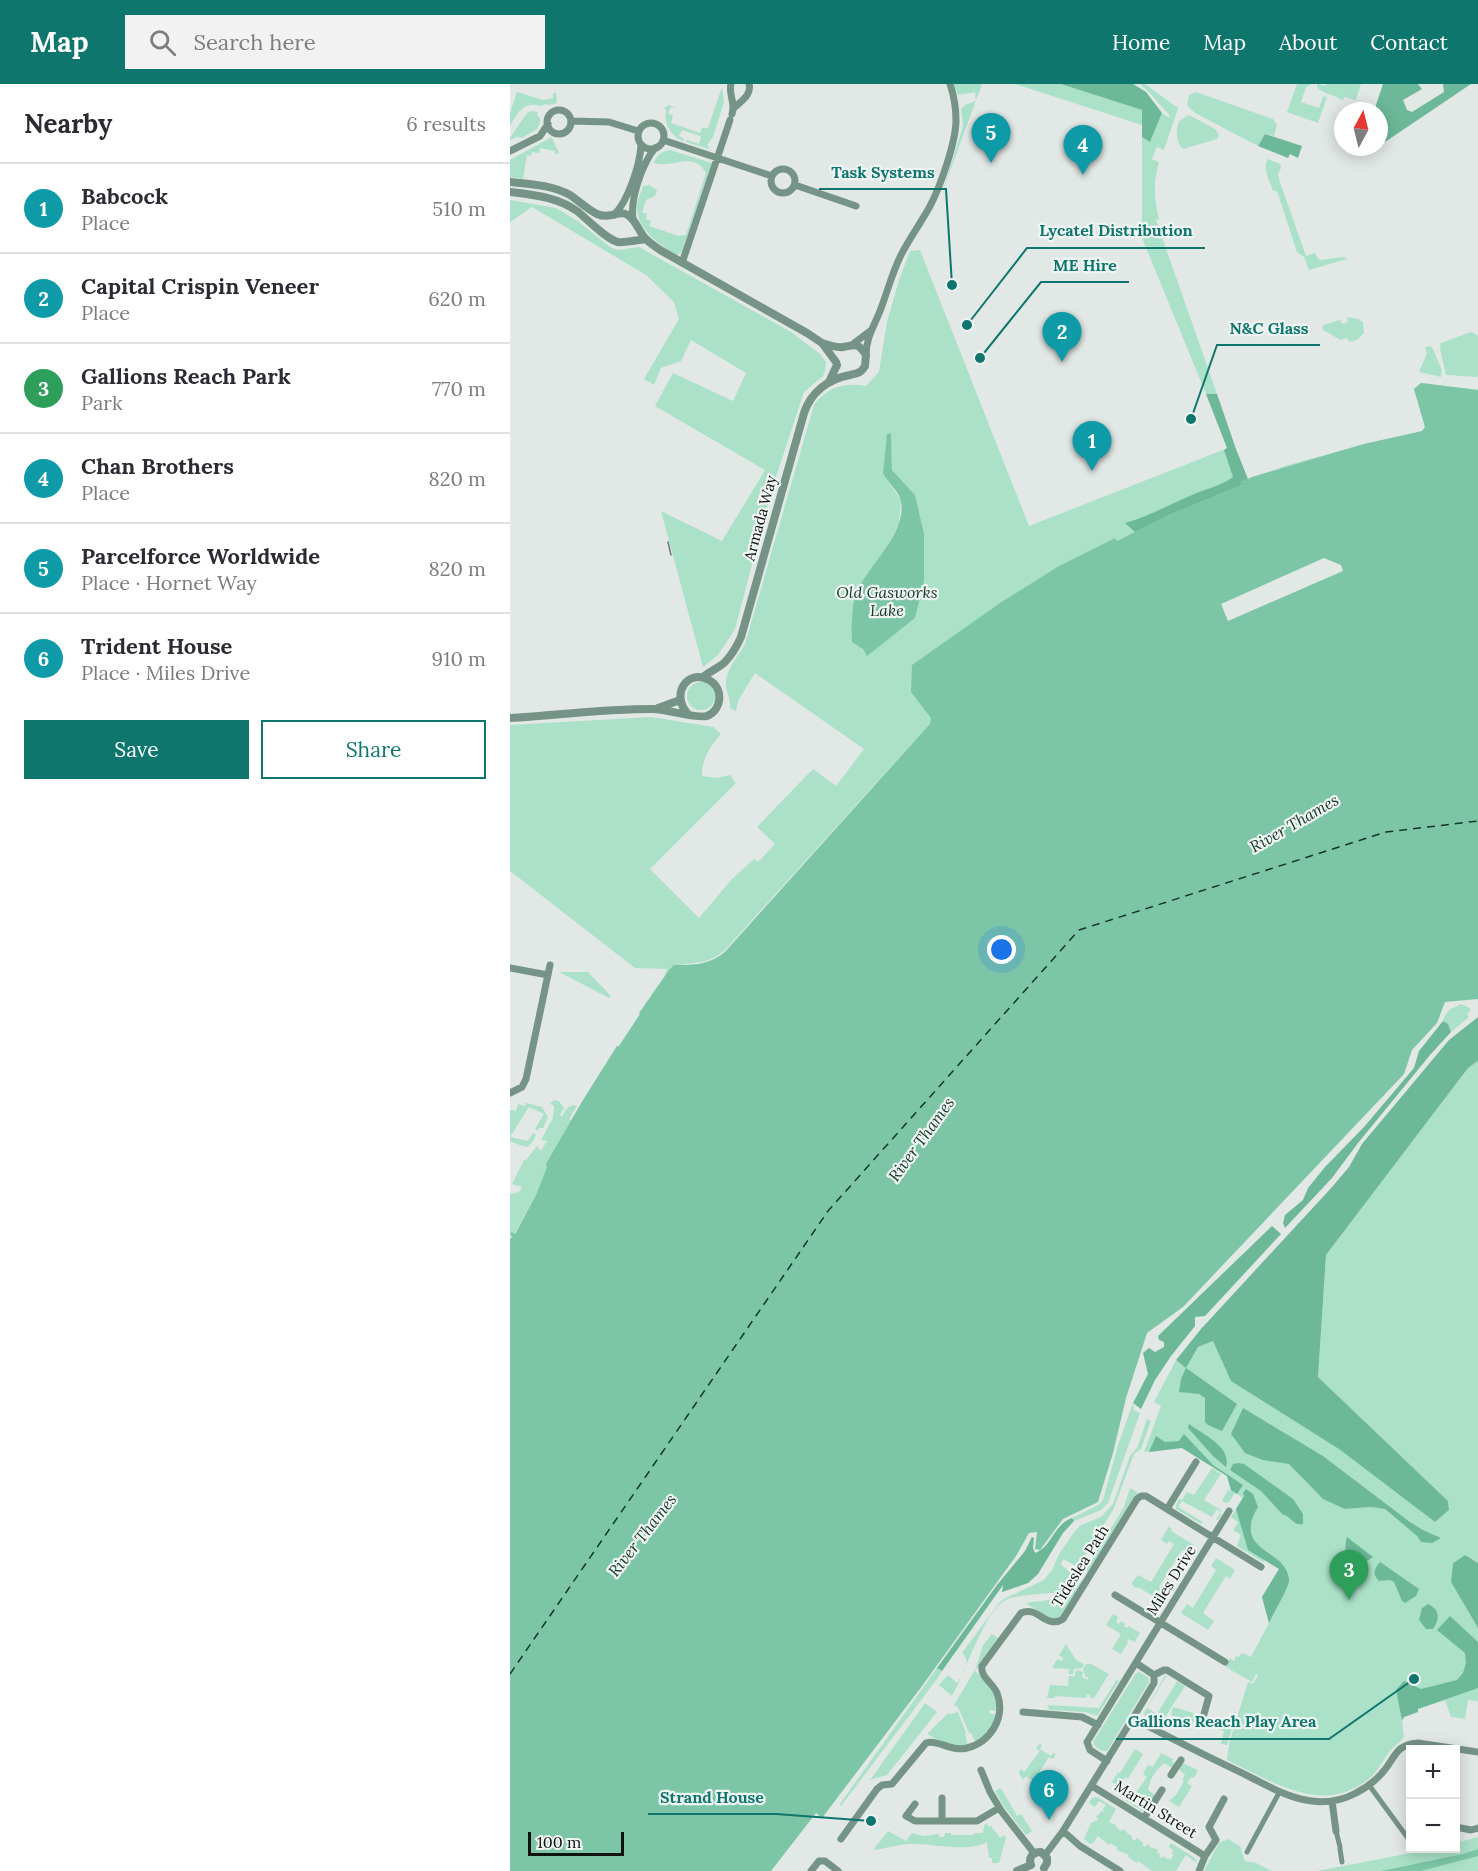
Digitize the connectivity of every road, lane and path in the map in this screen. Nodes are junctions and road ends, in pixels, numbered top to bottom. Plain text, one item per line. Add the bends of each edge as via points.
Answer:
1 (731, 84) edge
2 (749, 84) edge
3 (950, 84) edge
4 (732, 114) junction
5 (571, 121) junction
6 (548, 123) junction
7 (638, 131) junction
8 (663, 140) junction
9 (640, 145) junction
10 (655, 148) junction
11 (510, 151) edge
12 (717, 158) junction
13 (772, 176) junction
14 (510, 182) edge
15 (795, 184) junction
16 (510, 192) edge
17 (856, 206) dead end
18 (612, 215) junction
19 (634, 222) junction
20 (610, 238) junction
21 (646, 239) junction
22 (627, 241) junction
23 (682, 263) junction
24 (870, 331) junction
25 (822, 344) junction
26 (852, 345) junction
27 (843, 347) junction
28 (866, 355) junction
29 (837, 363) junction
30 (850, 375) junction
31 (829, 382) junction
32 (722, 665) junction
33 (703, 677) junction
34 (717, 686) junction
35 (680, 700) junction
36 (654, 709) junction
37 (688, 714) junction
38 (510, 718) edge
39 (550, 965) dead end
40 (510, 968) edge
41 (548, 975) junction
42 (510, 1093) edge
43 (1196, 1462) dead end
44 (1167, 1509) junction
45 (1229, 1511) dead end
46 (1213, 1537) junction
47 (1261, 1567) dead end
48 (1115, 1595) dead end
49 (1161, 1623) junction
50 (1225, 1662) dead end
51 (1136, 1663) junction
52 (1154, 1675) junction
53 (1023, 1712) dead end
54 (1204, 1714) dead end
55 (1133, 1718) junction
56 (1098, 1725) junction
57 (1409, 1745) edge
58 (1430, 1745) edge
59 (1406, 1746) edge
60 (1187, 1747) junction
61 (1460, 1750) edge
62 (1478, 1752) edge
63 (1107, 1761) junction
64 (981, 1770) dead end
65 (1171, 1775) dead end
66 (1369, 1785) junction
67 (1092, 1786) junction
68 (1162, 1790) dead end
69 (1280, 1791) junction
70 (942, 1797) dead end
71 (1224, 1799) dead end
72 (1332, 1801) junction
73 (915, 1804) dead end
74 (999, 1808) junction
75 (1144, 1818) junction
76 (942, 1821) junction
77 (1460, 1828) edge
78 (1478, 1828) edge
79 (1063, 1831) junction
80 (1336, 1831) joint
81 (1406, 1836) edge
82 (841, 1839) dead end
83 (1247, 1852) dead end
84 (1034, 1853) junction
85 (1045, 1855) junction
86 (1205, 1856) junction
87 (1342, 1862) dead end
88 (1031, 1865) junction
89 (1045, 1869) edge
90 (811, 1871) edge
91 (838, 1871) edge
92 (1017, 1871) edge
93 (1120, 1871) edge
94 (1198, 1871) edge

1 - 4 street
2 - 4 street via 748,94
3 - 24 street via 956,120 944,170 933,199 900,257
4 - 12 street
5 - 6 street via 561,133 551,130
5 - 6 street via 559,110 550,115
5 - 7 street via 609,122
6 - 11 street via 540,136
7 - 8 street via 647,123 655,123 663,132
7 - 9 street
8 - 10 street
8 - 12 street
9 - 10 street
9 - 18 street via 626,200
10 - 19 street via 646,161 632,202
12 - 13 street
12 - 23 street
13 - 15 street via 788,170 794,174
13 - 15 street via 772,186 780,193 791,190
14 - 18 street via 561,191 596,213
15 - 17 street
16 - 20 street via 560,202
18 - 19 street via 622,213
18 - 20 street via 606,225
19 - 21 street
19 - 22 street via 632,237
20 - 22 street
21 - 22 street
21 - 23 street
23 - 25 street
24 - 26 street
24 - 28 street
25 - 27 street
25 - 29 street
26 - 27 street
26 - 28 street
27 - 29 street, Armada Way via 837,354
28 - 30 street via 864,369
29 - 30 street via 842,372
29 - 31 street, Armada Way
30 - 31 street, Armada Way
31 - 32 street, Armada Way via 814,393 806,408 741,637
32 - 33 street, Armada Way
32 - 34 street, Armada Way
33 - 34 street
33 - 35 street, Armada Way via 686,682
34 - 37 street, Armada Way via 720,699 713,712 702,717
35 - 36 street, Armada Way
35 - 37 street
36 - 37 street, Armada Way
36 - 38 street, Armada Way
39 - 41 street
40 - 41 street
41 - 42 street via 526,1079 522,1087
43 - 44 street
44 - 46 street
44 - 82 street, Tideslea Path via 1146,1496 1137,1499 1063,1619 1052,1622 1033,1611 1021,1612 980,1669 997,1693 1000,1710 989,1735 964,1749 926,1743 892,1784 877,1789
45 - 46 street, Miles Drive
46 - 47 street
46 - 49 street, Miles Drive
48 - 49 street
49 - 50 street
49 - 51 street, Miles Drive
51 - 52 street
51 - 56 street, Miles Drive
52 - 54 street via 1167,1670 1209,1696
52 - 55 street via 1154,1683
53 - 56 street via 1083,1717
55 - 60 street
55 - 63 street
56 - 63 street, Miles Drive via 1087,1746
57 - 58 street
59 - 66 street via 1397,1750
60 - 65 street
60 - 69 street
61 - 62 street
63 - 67 street
64 - 74 street
66 - 72 street
66 - 81 street
67 - 75 street, Martin Street
67 - 79 street
68 - 75 street
69 - 72 street via 1311,1802
69 - 83 street
70 - 76 street
71 - 86 street via 1210,1824 1216,1840
72 - 80 street
73 - 76 street via 906,1816 915,1821
74 - 76 street via 977,1821
74 - 84 street
75 - 86 street, Martin Street
77 - 78 street
79 - 85 street
79 - 93 street
80 - 87 street
84 - 85 street
84 - 88 street
85 - 89 street
86 - 94 street
88 - 89 street
88 - 92 street
90 - 91 street via 819,1861 825,1861

